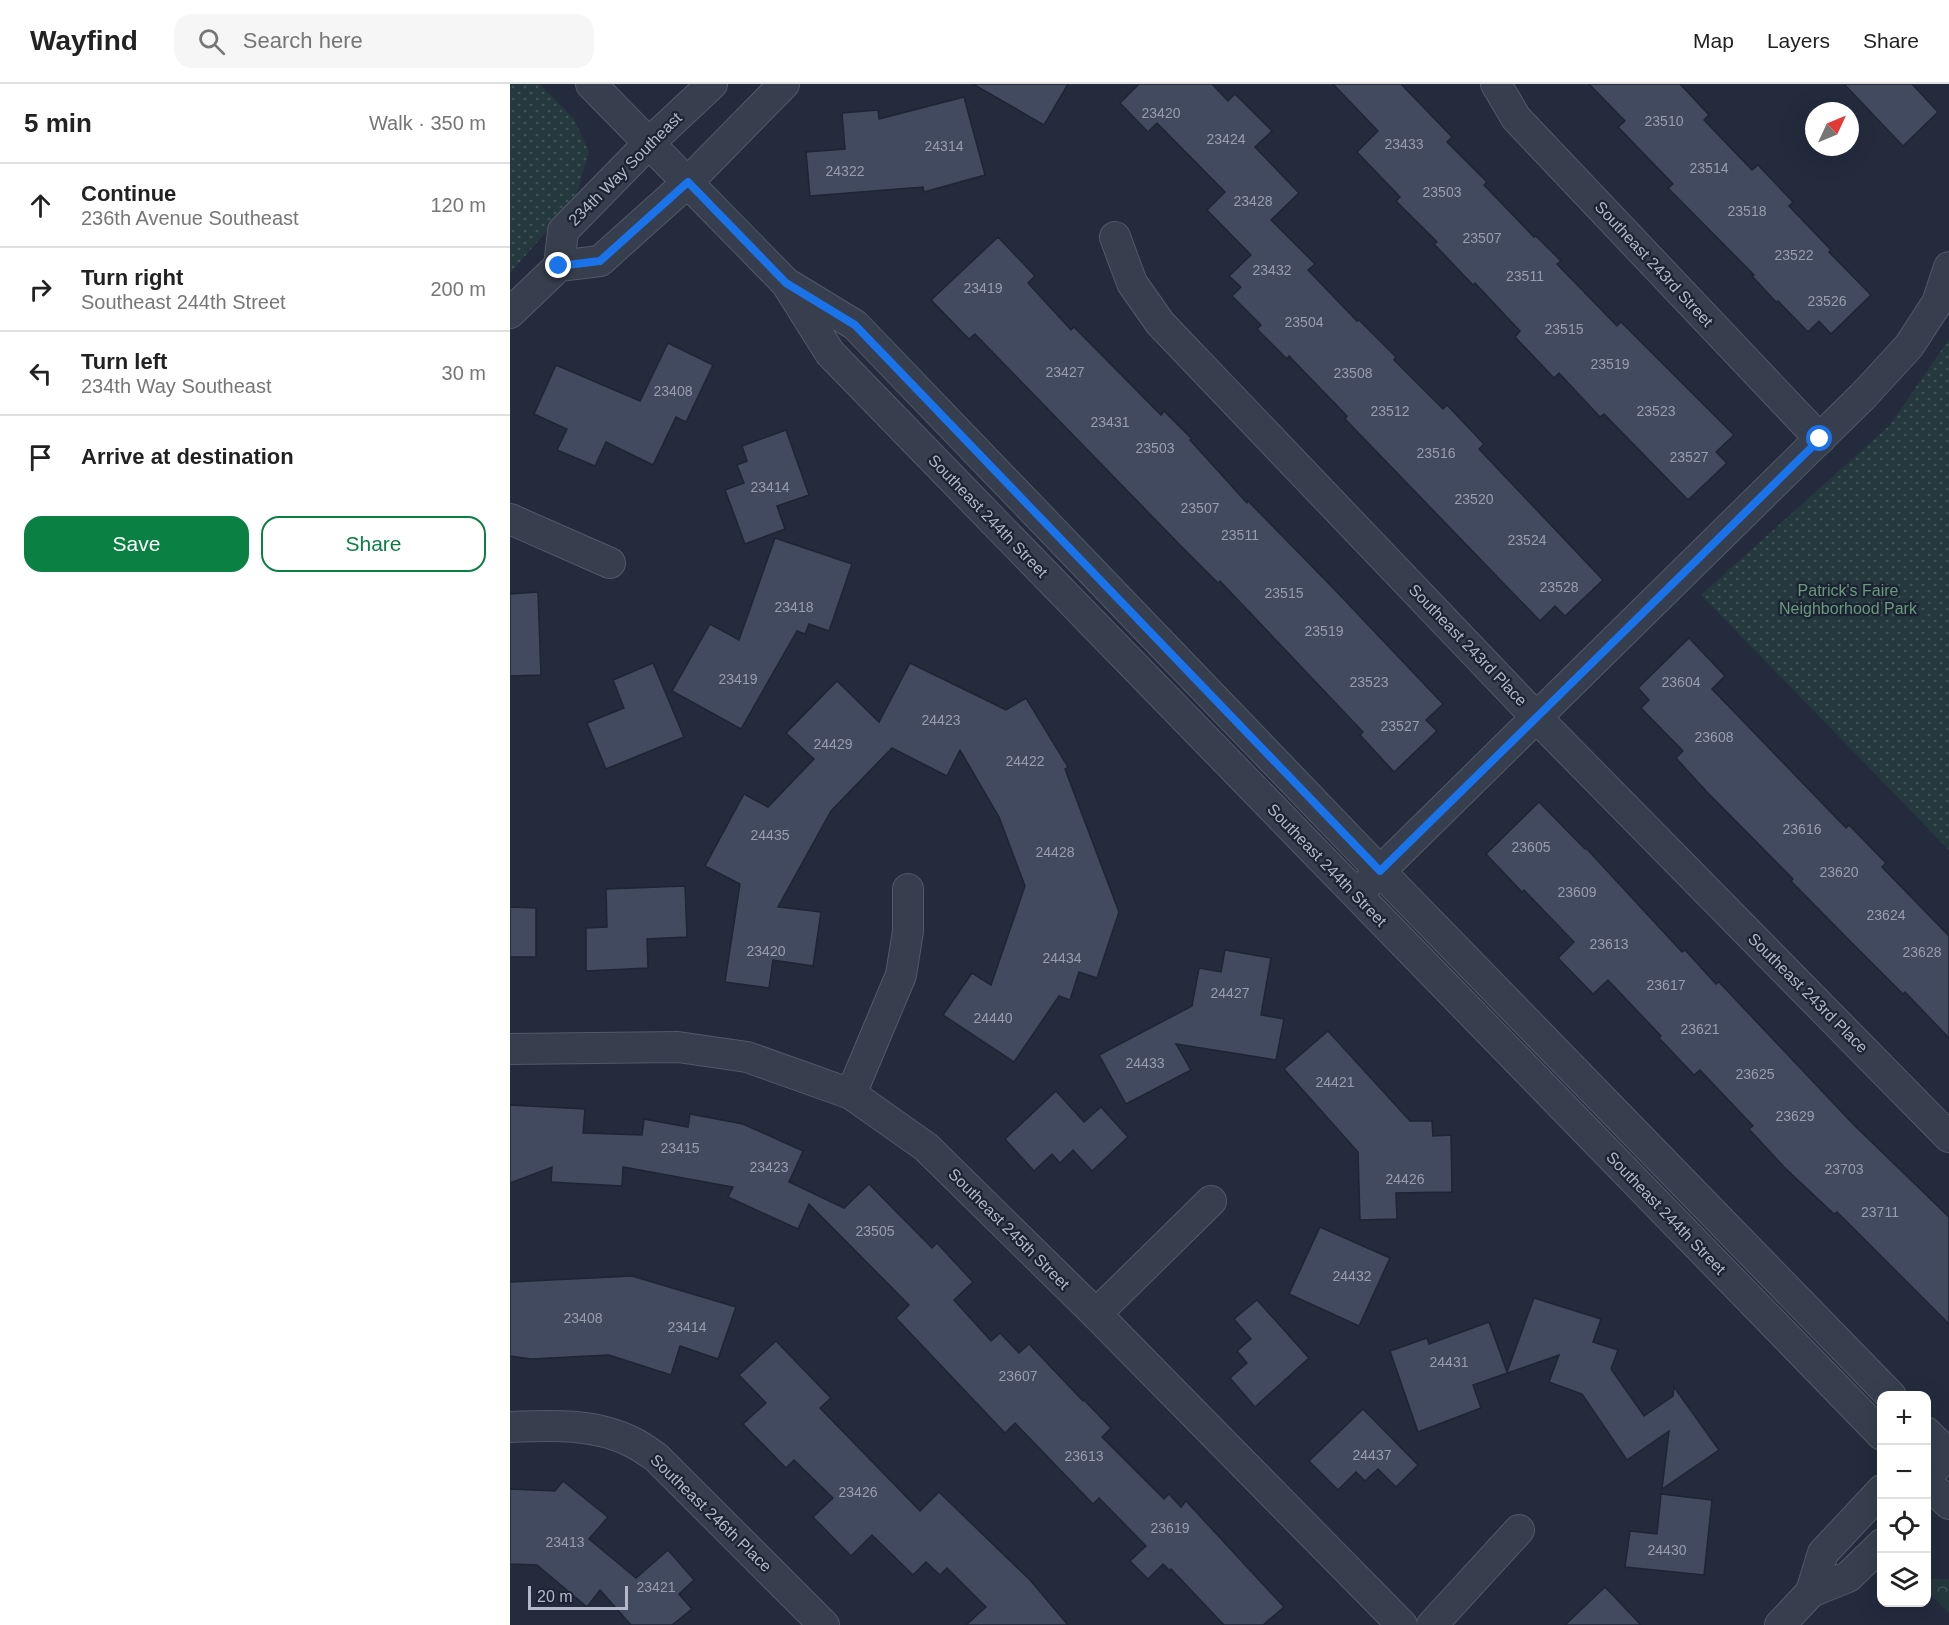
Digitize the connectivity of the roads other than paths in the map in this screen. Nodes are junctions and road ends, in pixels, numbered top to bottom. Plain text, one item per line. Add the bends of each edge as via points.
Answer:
1 (591, 84) edge
2 (712, 84) edge
3 (784, 84) edge
4 (1496, 84) edge
5 (649, 142) junction
6 (688, 182) junction
7 (1115, 237) dead end
8 (559, 266) junction
9 (1949, 267) edge
10 (786, 283) junction
11 (510, 314) edge
12 (1820, 439) junction
13 (510, 519) edge
14 (610, 563) dead end
15 (1537, 718) junction
16 (1380, 871) junction
17 (908, 889) dead end
18 (1356, 895) junction
19 (510, 1049) edge
20 (851, 1094) junction
21 (1949, 1137) edge
22 (1211, 1201) dead end
23 (1095, 1314) junction
24 (1887, 1391) edge
25 (510, 1427) edge
26 (1877, 1431) edge
27 (1931, 1437) edge
28 (1949, 1454) edge
29 (1931, 1474) edge
30 (1931, 1484) edge
31 (1877, 1494) edge
32 (1949, 1504) edge
33 (1520, 1530) dead end
34 (1877, 1548) edge
35 (1811, 1592) junction
36 (824, 1625) edge
37 (1402, 1625) edge
38 (1431, 1625) edge
39 (1780, 1625) edge

1 - 5 street, Southeast 244th Street
2 - 5 street, 234th Way Southeast
3 - 6 street
4 - 12 street, Southeast 243rd Street via 1516,117
5 - 6 street, Southeast 244th Street
5 - 8 street, 234th Way Southeast via 563,231
6 - 8 street via 600,261
6 - 10 street, Southeast 244th Street
7 - 15 street, Southeast 243rd Place via 1132,283 1160,322
8 - 11 street
9 - 12 street via 1937,303 1909,346
10 - 16 street, Southeast 244th Street via 855,325
10 - 18 street, Southeast 244th Street via 830,353
12 - 15 street
13 - 14 street
15 - 16 street
15 - 21 street, Southeast 243rd Place
16 - 18 street
16 - 24 street, Southeast 244th Street
17 - 20 street via 908,931 901,975
18 - 26 street, Southeast 244th Street
19 - 20 street, Southeast 245th Street via 678,1047 747,1057
20 - 23 street, Southeast 245th Street via 926,1147
22 - 23 street
23 - 37 street, Southeast 245th Street
25 - 36 street, Southeast 246th Place via 559,1425 609,1432 635,1443 657,1458
27 - 28 street
28 - 29 street
30 - 32 street
31 - 35 street via 1823,1552
33 - 38 street
34 - 35 street via 1848,1577
35 - 39 street

